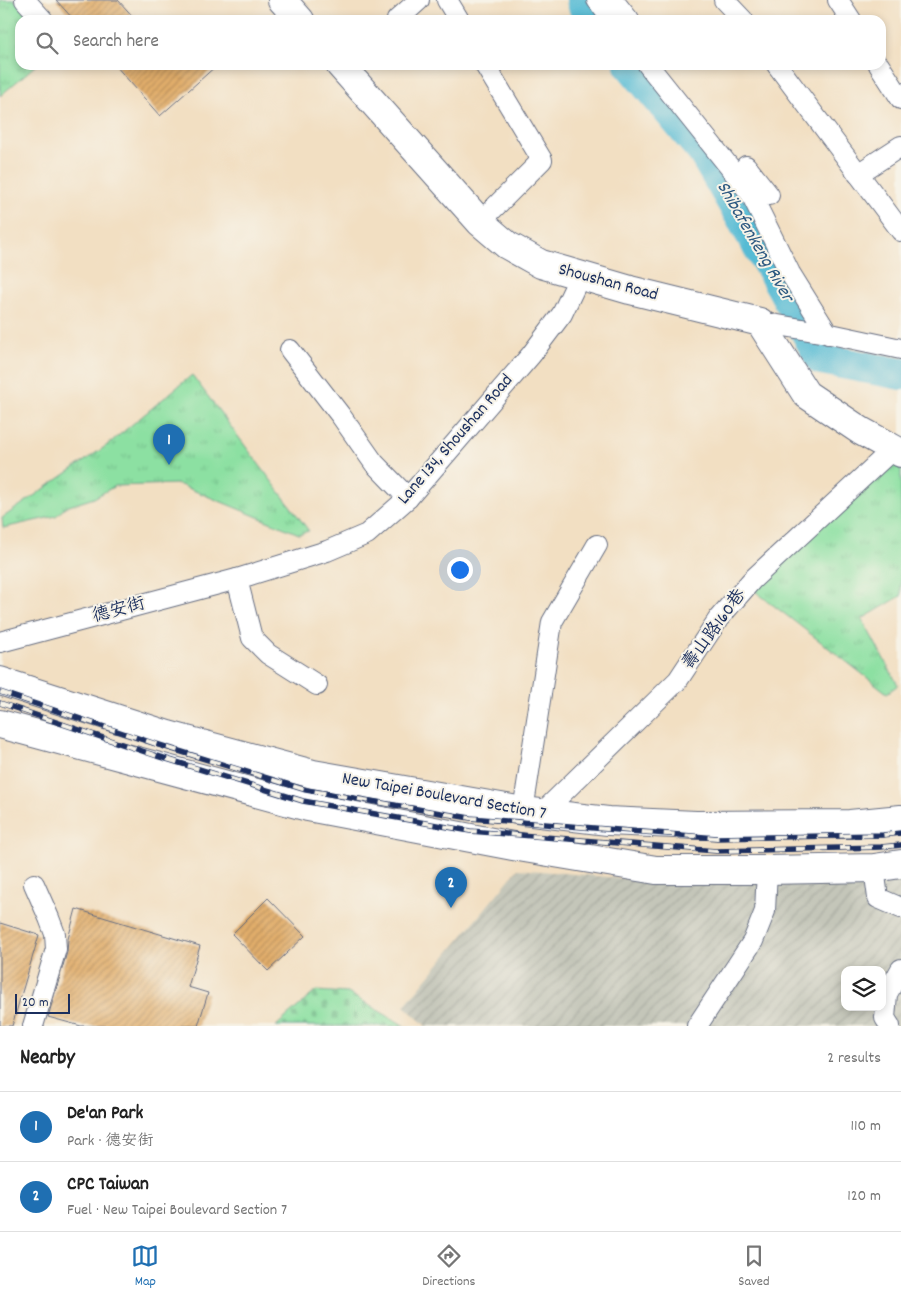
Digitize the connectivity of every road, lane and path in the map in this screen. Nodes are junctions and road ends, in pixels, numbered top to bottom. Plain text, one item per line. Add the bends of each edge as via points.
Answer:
1 (25, 0) edge
2 (282, 0) edge
3 (419, 0) edge
4 (447, 0) edge
5 (597, 0) edge
6 (613, 0) edge
7 (724, 0) edge
8 (838, 0) edge
9 (38, 15) edge
10 (296, 15) edge
11 (403, 15) edge
12 (456, 15) edge
13 (608, 15) edge
14 (625, 15) edge
15 (738, 15) edge
16 (847, 15) edge
17 (347, 70) edge
18 (488, 70) edge
19 (652, 70) edge
20 (669, 70) edge
21 (781, 70) edge
22 (882, 70) edge
23 (901, 99) edge
24 (901, 146) edge
25 (858, 174) junction
26 (769, 195) dead end
27 (480, 222) junction
28 (901, 231) edge
29 (580, 276) junction
30 (766, 323) junction
31 (827, 333) junction
32 (901, 349) edge
33 (290, 350) dead end
34 (897, 451) edge
35 (408, 498) junction
36 (597, 545) dead end
37 (237, 579) junction
38 (0, 642) edge
39 (0, 681) edge
40 (317, 685) dead end
41 (0, 724) edge
42 (532, 813) junction
43 (901, 819) edge
44 (901, 864) edge
45 (874, 868) junction
46 (767, 870) junction
47 (34, 884) dead end
48 (901, 908) edge
49 (901, 969) edge
50 (33, 1026) edge
51 (697, 1026) edge
52 (890, 1026) edge

1 - 9 street
2 - 10 main road
3 - 11 street
4 - 12 street
5 - 13 street
6 - 14 street
7 - 15 street
8 - 16 street
17 - 27 main road, Shoushan Road
18 - 27 street via 542,160
19 - 31 street via 751,194 790,273
20 - 26 street
21 - 25 street
22 - 23 street
24 - 25 street
25 - 28 street
27 - 29 main road, Shoushan Road via 507,244 541,264
29 - 30 main road, Shoushan Road
29 - 35 street, Lane 134, Shoushan Road via 562,314
30 - 31 street
30 - 34 main road via 806,394
31 - 32 street
33 - 35 street via 374,463
34 - 42 street, 壽山路160巷 via 752,580 719,618 678,680
35 - 37 street, Lane 134, Shoushan Road via 367,534 327,551
36 - 42 street via 552,622
37 - 38 street, 德安街
37 - 40 street via 252,638 268,654
39 - 42 main road, New Taipei Boulevard Section 7 via 168,735 313,774
41 - 46 main road, New Taipei Boulevard Section 7 via 308,807 656,870
42 - 43 main road, New Taipei Boulevard Section 7 via 696,825 850,824
44 - 45 main road, New Taipei Boulevard Section 7
45 - 46 main road, New Taipei Boulevard Section 7
45 - 48 street via 878,898
46 - 51 street via 765,911 753,941
47 - 50 street via 55,934 56,949
49 - 52 street via 887,994 885,1018

